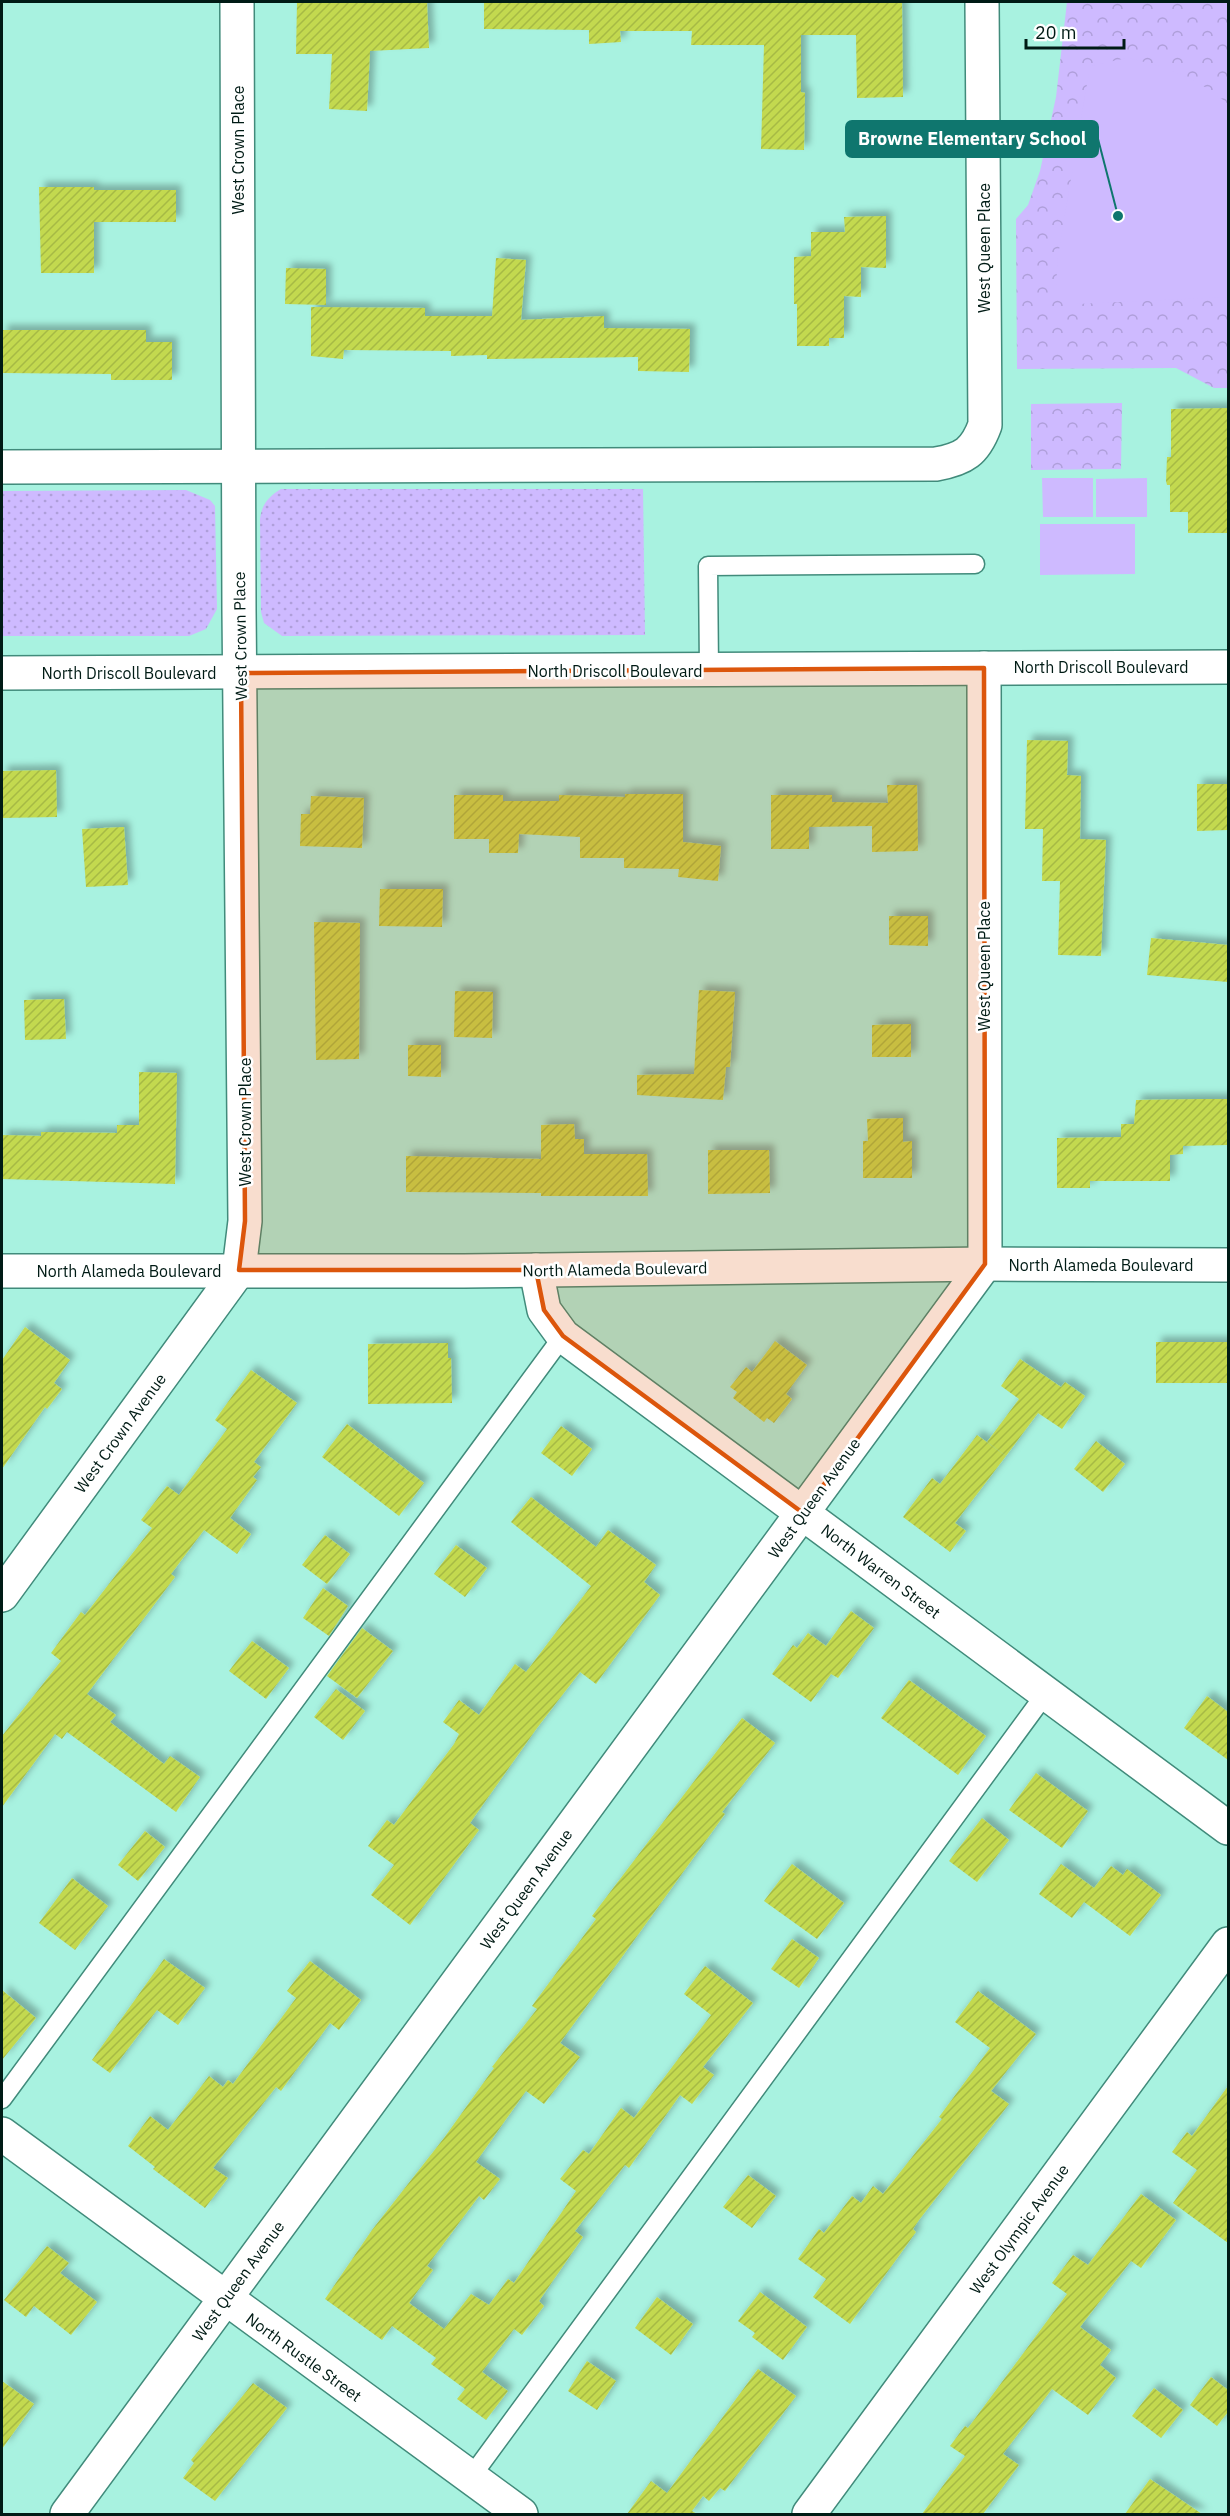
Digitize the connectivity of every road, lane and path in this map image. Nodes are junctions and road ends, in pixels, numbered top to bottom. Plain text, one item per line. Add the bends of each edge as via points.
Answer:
1 (237, 2) edge
2 (982, 2) edge
3 (239, 466) junction
4 (2, 467) edge
5 (975, 564) dead end
6 (1228, 667) edge
7 (984, 668) junction
8 (709, 670) junction
9 (242, 673) junction
10 (2, 674) edge
11 (985, 1264) junction
12 (1228, 1265) edge
13 (239, 1270) junction
14 (536, 1270) junction
15 (2, 1271) edge
16 (563, 1336) junction
17 (803, 1514) junction
18 (2, 1595) edge
19 (1046, 1693) junction
20 (1228, 1828) edge
21 (1228, 1944) edge
22 (2, 2099) edge
23 (2, 2134) edge
24 (225, 2299) junction
25 (471, 2477) junction
26 (67, 2514) edge
27 (521, 2514) edge
28 (808, 2514) edge

1 - 3 street, West Crown Place
2 - 3 street, West Queen Place via 985,425 980,440 969,453 936,464
3 - 4 street
3 - 9 street, West Crown Place
5 - 8 lane via 708,566
6 - 7 street, North Driscoll Boulevard
7 - 8 street, North Driscoll Boulevard
7 - 11 street, West Queen Place
8 - 9 street, North Driscoll Boulevard
9 - 10 street, North Driscoll Boulevard
9 - 13 street, West Crown Place via 245,1221
11 - 12 street, North Alameda Boulevard
11 - 14 street, North Alameda Boulevard
11 - 17 street, West Queen Avenue
13 - 14 street, North Alameda Boulevard
13 - 15 street, North Alameda Boulevard
13 - 18 street, West Crown Avenue
14 - 16 street, North Warren Street via 544,1310
16 - 17 street, North Warren Street
16 - 22 lane
17 - 19 street, North Warren Street
17 - 24 street, West Queen Avenue
19 - 20 street, North Warren Street
19 - 25 lane
21 - 28 street, West Olympic Avenue
23 - 24 street, North Rustle Street
24 - 25 street, North Rustle Street
24 - 26 street, West Queen Avenue
25 - 27 street, North Rustle Street

